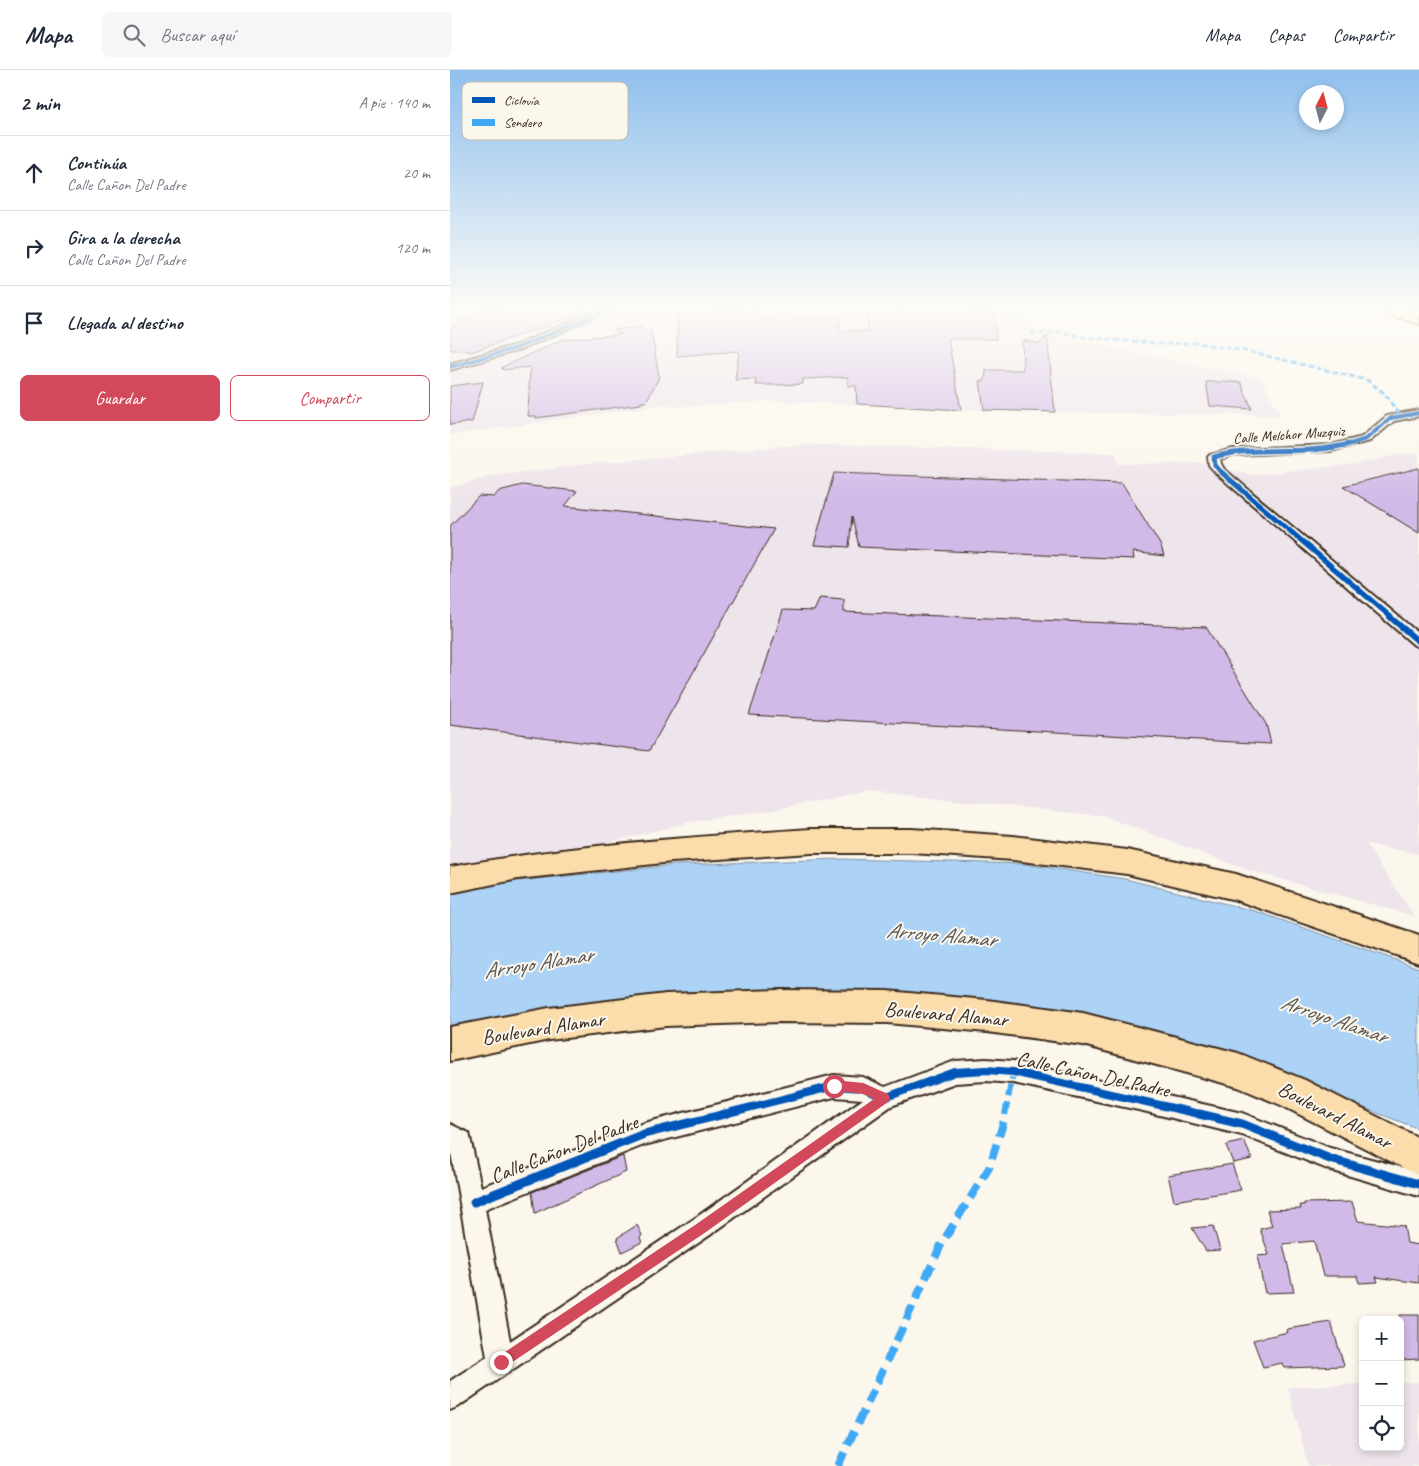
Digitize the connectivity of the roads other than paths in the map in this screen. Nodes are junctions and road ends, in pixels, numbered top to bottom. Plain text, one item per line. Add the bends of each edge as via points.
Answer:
1 (1419, 413) edge
2 (1214, 457) joint
3 (1419, 642) edge
4 (450, 880) edge
5 (1419, 948) edge
6 (450, 1044) edge
7 (884, 1098) junction
8 (450, 1135) edge
9 (1419, 1158) edge
10 (1419, 1184) edge
11 (474, 1202) junction
12 (501, 1362) junction
13 (450, 1396) edge

1 - 2 street, Calle Melchor Muzquiz via 1391,418 1366,439 1347,445 1233,452
2 - 3 street via 1220,471
4 - 5 highway via 518,867 672,850 811,840 912,841 1127,862 1236,887
6 - 9 highway, Boulevard Alamar via 549,1024 666,1010 888,1007 987,1016 1083,1029 1238,1070 1293,1092
7 - 10 street, Calle Cañon Del Padre via 955,1072 1014,1072 1242,1124 1330,1159
7 - 11 street, Calle Cañon Del Padre via 863,1088 834,1086 815,1090 644,1134
7 - 12 street, Calle Cañon Del Padre via 702,1227
8 - 11 street via 461,1141
11 - 12 street
12 - 13 street, Calle Cañon Del Padre

